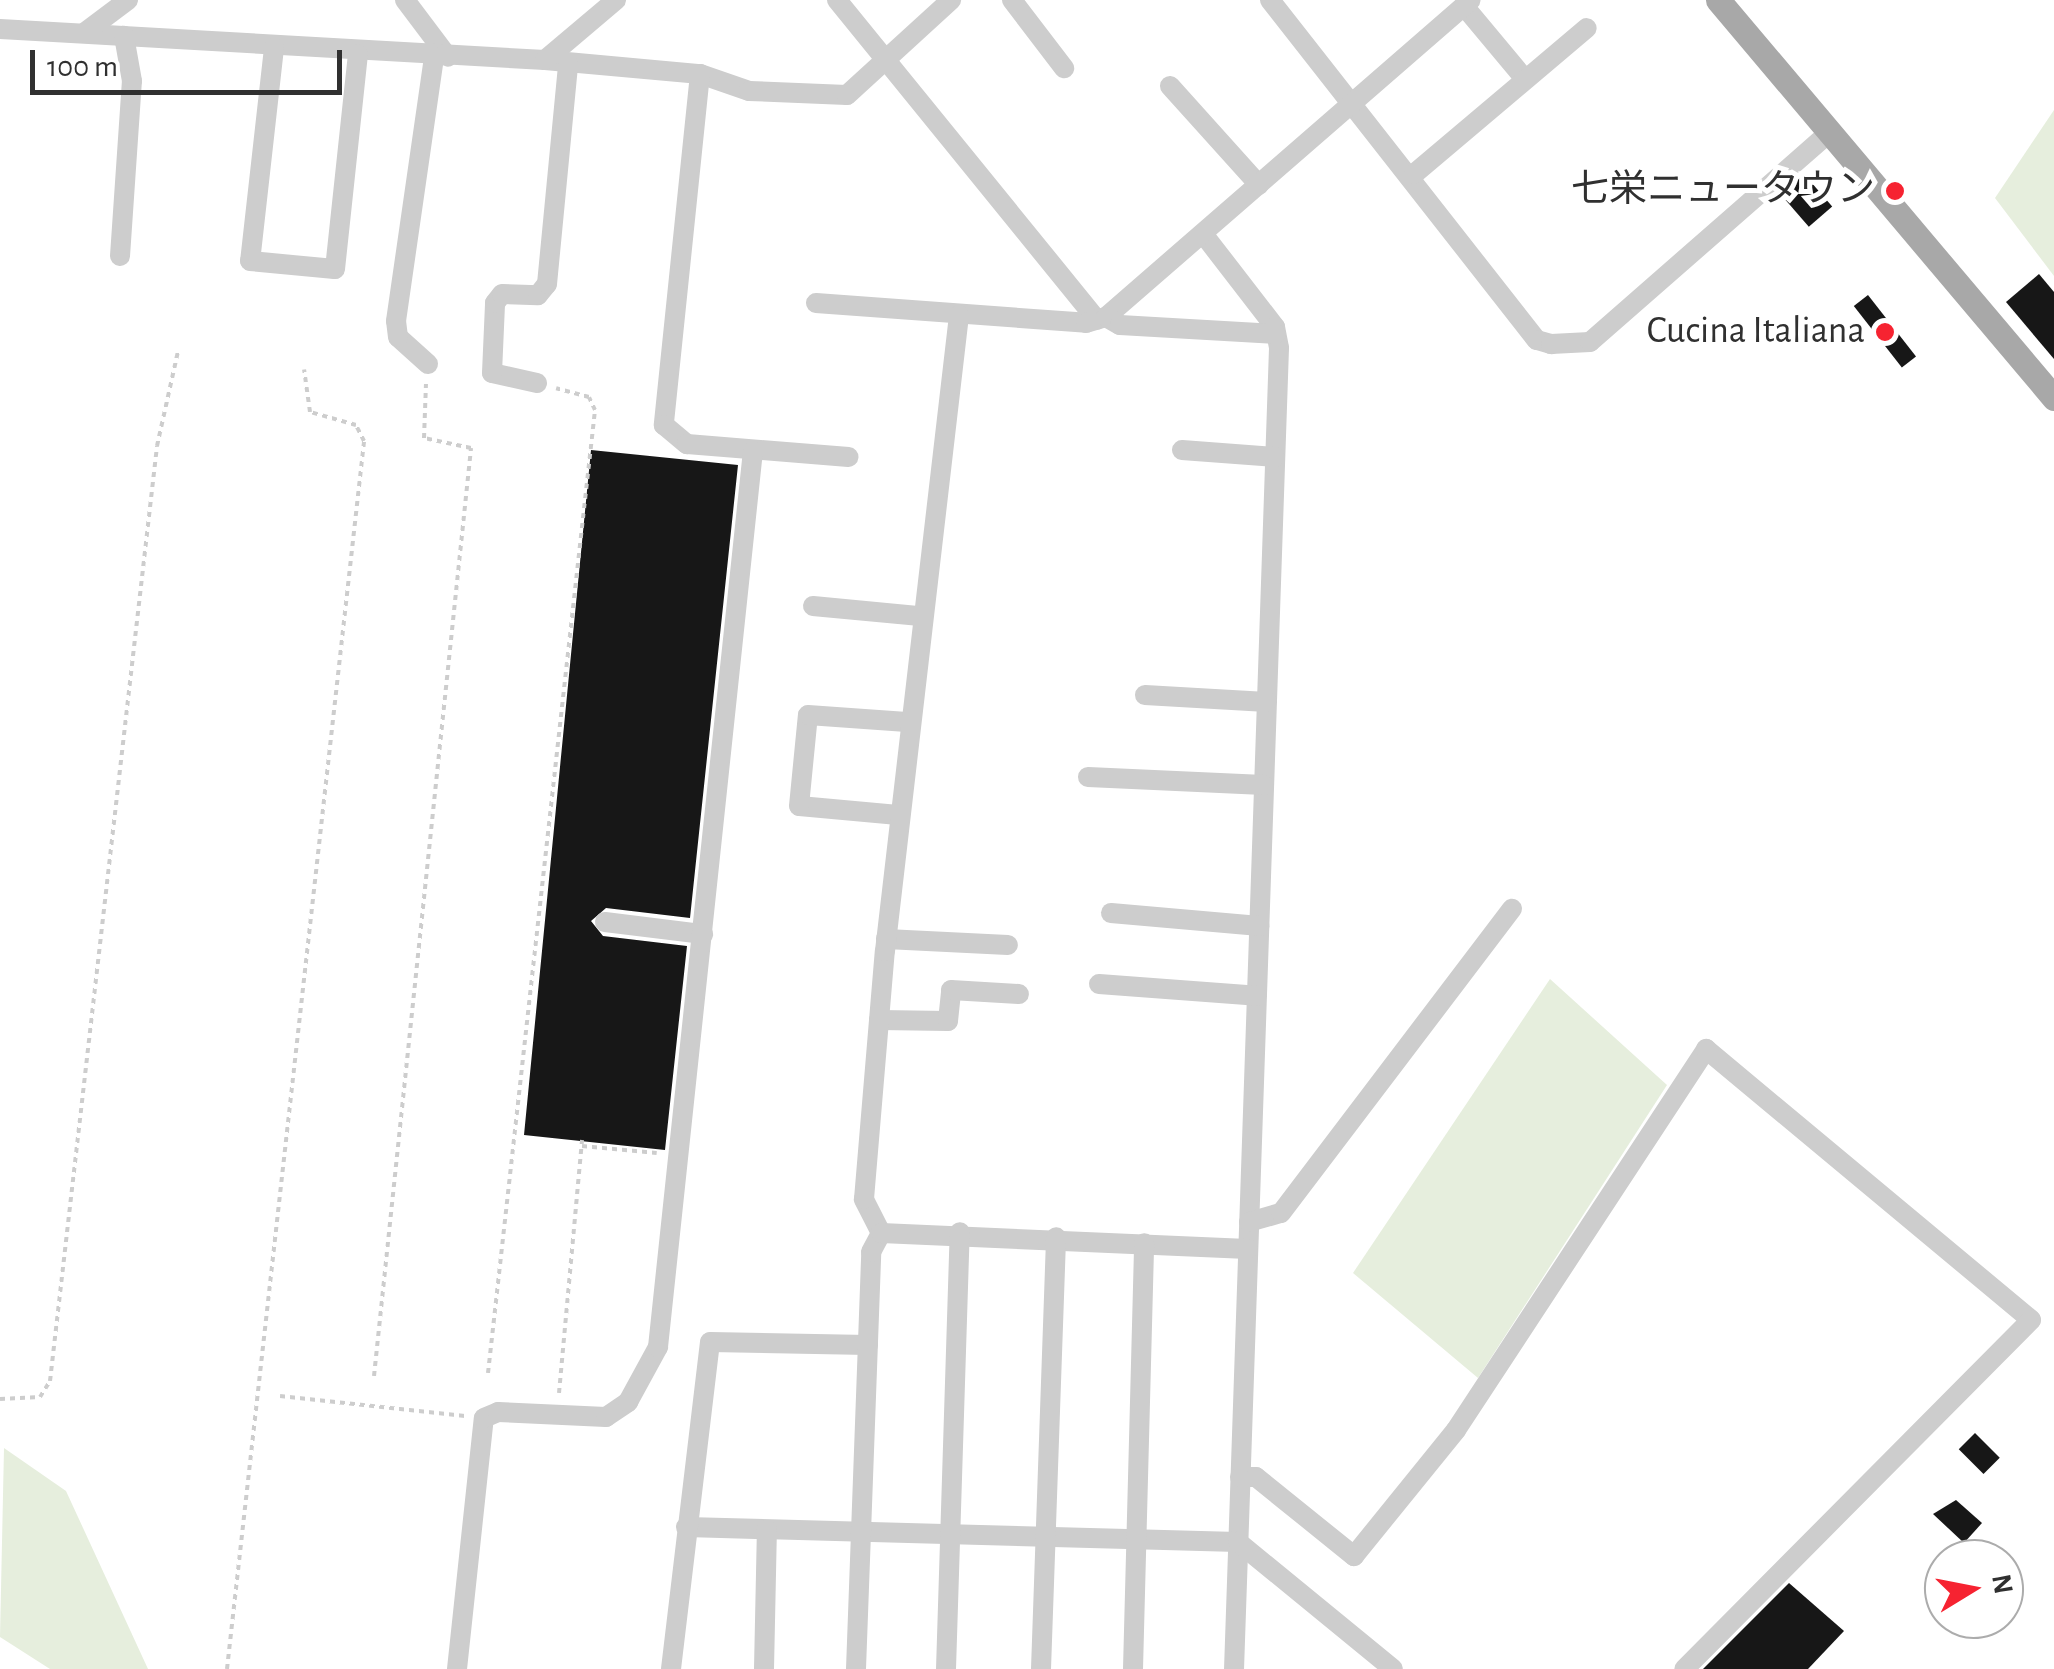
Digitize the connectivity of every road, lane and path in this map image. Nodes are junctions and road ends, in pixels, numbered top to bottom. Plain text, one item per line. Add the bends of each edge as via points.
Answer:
1 (128, 0) edge
2 (434, 0) edge
3 (616, 0) edge
4 (837, 0) edge
5 (952, 0) edge
6 (1012, 0) edge
7 (1270, 0) edge
8 (1718, 0) edge
9 (1468, 3) edge
10 (411, 7) edge
11 (0, 28) edge
12 (1587, 28) dead end
13 (84, 34) junction
14 (124, 36) junction
15 (274, 48) junction
16 (358, 54) junction
17 (441, 57) junction
18 (883, 57) junction
19 (546, 60) junction
20 (568, 64) junction
21 (1064, 68) dead end
22 (700, 74) junction
23 (1524, 78) junction
24 (1170, 86) dead end
25 (1354, 100) junction
26 (1828, 134) junction
27 (1414, 174) junction
28 (1259, 185) junction
29 (1204, 234) junction
30 (120, 256) dead end
31 (816, 303) dead end
32 (958, 315) junction
33 (1101, 319) junction
34 (1276, 334) junction
35 (178, 351) dead end
36 (428, 364) joint
37 (304, 369) dead end
38 (537, 384) joint
39 (2054, 398) edge
40 (1182, 450) dead end
41 (752, 451) junction
42 (848, 456) dead end
43 (1275, 457) junction
44 (813, 606) dead end
45 (919, 609) junction
46 (1145, 695) dead end
47 (1266, 702) junction
48 (908, 722) junction
49 (1088, 777) dead end
50 (1264, 785) junction
51 (898, 815) junction
52 (1512, 909) dead end
53 (1111, 913) dead end
54 (605, 922) dead end
55 (1259, 926) junction
56 (703, 934) junction
57 (886, 939) junction
58 (1008, 945) dead end
59 (1099, 984) dead end
60 (1019, 994) dead end
61 (1257, 996) junction
62 (879, 1020) junction
63 (680, 1156) junction
64 (1249, 1222) junction
65 (960, 1232) junction
66 (880, 1233) junction
67 (1056, 1237) junction
68 (1144, 1242) junction
69 (1248, 1249) junction
70 (868, 1344) junction
71 (488, 1373) dead end
72 (374, 1376) dead end
73 (280, 1396) dead end
74 (0, 1398) edge
75 (484, 1418) junction
76 (556, 1418) junction
77 (1240, 1477) junction
78 (686, 1527) junction
79 (767, 1530) junction
80 (860, 1533) junction
81 (950, 1538) junction
82 (1044, 1539) junction
83 (1138, 1539) junction
84 (1238, 1542) junction
85 (227, 1669) edge
86 (457, 1669) edge
87 (671, 1669) edge
88 (764, 1669) edge
89 (856, 1669) edge
90 (946, 1669) edge
91 (1041, 1669) edge
92 (1133, 1669) edge
93 (1234, 1669) edge
94 (1392, 1669) edge
95 (1684, 1669) edge

1 - 13 street
2 - 10 street
3 - 19 street
4 - 18 street
5 - 18 street
6 - 21 street
7 - 25 street
8 - 26 main road
9 - 23 street
9 - 25 street
10 - 17 street
11 - 13 street
12 - 23 street
13 - 14 street
14 - 15 street
14 - 30 street via 132,81
15 - 16 street
15 - 16 street via 250,261 334,269
16 - 17 street
17 - 19 street
17 - 36 street via 396,321 398,338
18 - 22 street via 848,95 749,91
18 - 33 street
19 - 20 street
20 - 22 street
20 - 38 street via 547,284 538,295 502,294 495,303 492,374
22 - 41 street via 664,425 687,444
23 - 27 street
24 - 28 street
25 - 27 street
25 - 28 street
26 - 27 street via 1578,345 1537,340
26 - 39 main road
28 - 29 street
29 - 33 street
29 - 34 street
31 - 32 street
32 - 33 street
32 - 45 street via 935,546
33 - 34 street
34 - 43 street
35 - 74 path via 156,446 50,1381 40,1397
36 - 72 path via 424,438 470,448
37 - 85 path via 310,412 356,425 364,441
38 - 71 path via 589,397 595,410
40 - 43 street
41 - 42 street
41 - 56 street
43 - 47 street
44 - 45 street
45 - 48 street
46 - 47 street
47 - 50 street
48 - 51 street
48 - 51 street via 808,715 799,806
49 - 50 street
50 - 55 street
51 - 57 street
52 - 64 street via 1281,1213
53 - 55 street
54 - 56 street
55 - 61 street
56 - 63 street
57 - 58 street
57 - 62 street
59 - 61 street
60 - 62 street via 951,990 948,1021
61 - 64 street
62 - 66 street via 864,1200
63 - 76 street via 661,1334 650,1368 628,1402 606,1418
63 - 76 path via 582,1143
64 - 69 street
65 - 66 street
65 - 67 street
65 - 81 street
66 - 70 street via 871,1252
67 - 68 street
67 - 82 street
68 - 69 street
68 - 83 street
69 - 77 street
70 - 78 street via 710,1342
70 - 80 street
73 - 75 path
75 - 76 street via 498,1412
75 - 86 street
77 - 84 street
77 - 95 street via 1256,1477 1354,1556 1456,1430 1706,1050 2031,1320
78 - 79 street
78 - 87 street
79 - 80 street
79 - 88 street
80 - 81 street
80 - 89 street
81 - 82 street
81 - 90 street
82 - 83 street
82 - 91 street
83 - 84 street
83 - 92 street
84 - 93 street
84 - 94 street

